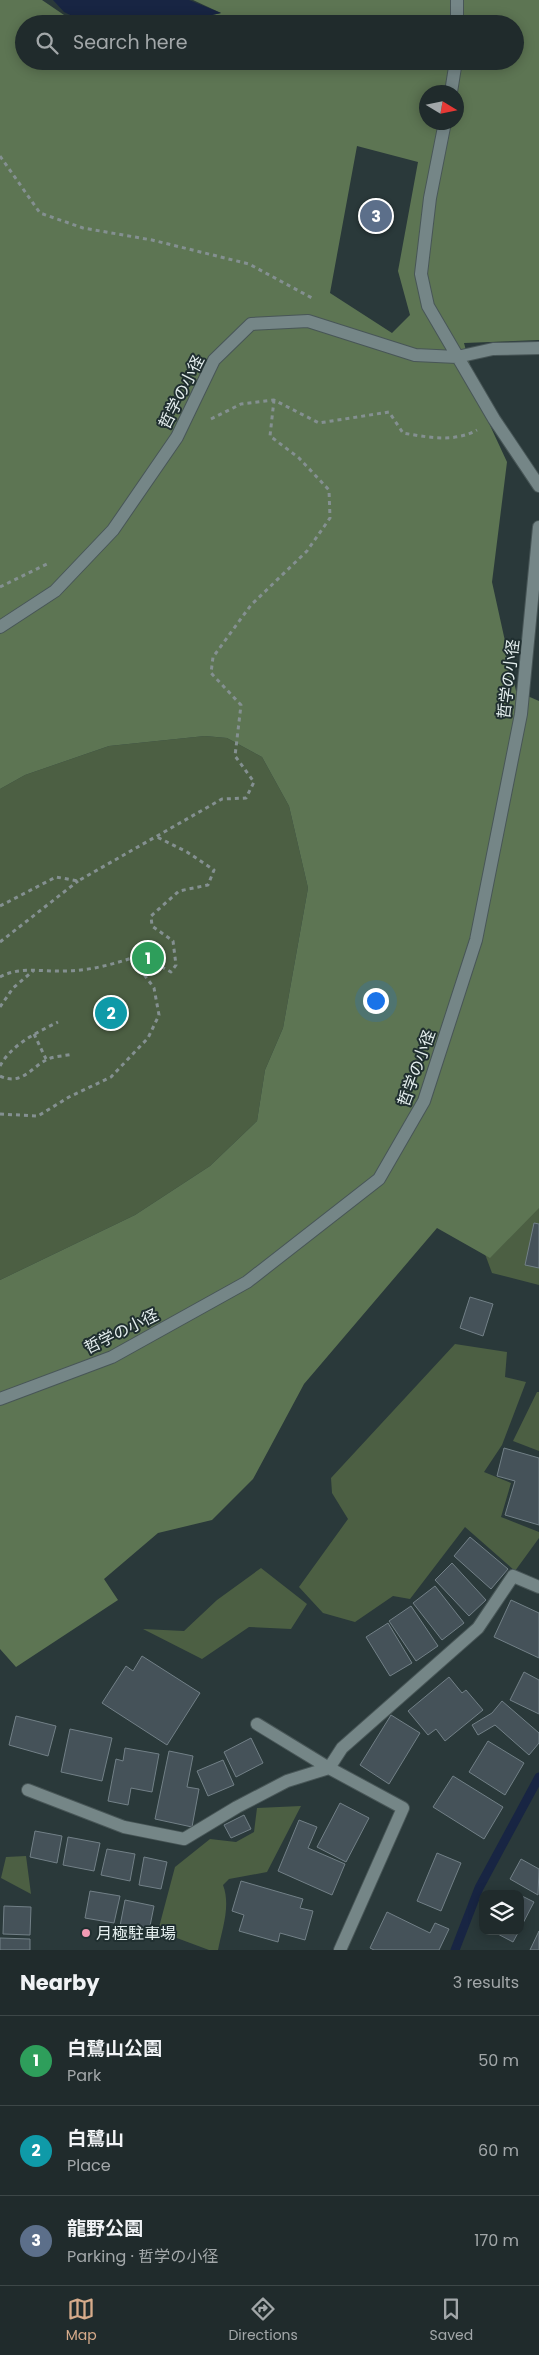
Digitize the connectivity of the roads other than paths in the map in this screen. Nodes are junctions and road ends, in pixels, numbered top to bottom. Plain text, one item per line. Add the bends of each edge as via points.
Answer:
1 (457, 0) edge
2 (457, 15) edge
3 (454, 70) edge
4 (451, 85) edge
5 (443, 130) edge
6 (539, 348) edge
7 (456, 358) junction
8 (539, 486) edge
9 (539, 527) edge
10 (0, 628) edge
11 (0, 1399) edge
12 (539, 1587) edge
13 (257, 1724) dead end
14 (329, 1768) junction
15 (28, 1790) dead end
16 (340, 1950) edge

1 - 2 street
3 - 4 street
5 - 7 street via 430,198 421,274 428,306
6 - 7 street, 哲学の小径 via 493,349
7 - 8 street
7 - 10 street, 哲学の小径 via 415,355 308,321 251,324 214,360 177,437 114,530 55,591
9 - 11 street, 哲学の小径 via 521,714 476,940 424,1101 379,1179 246,1282 112,1357
12 - 14 street via 513,1576 478,1628 342,1748
13 - 14 street
14 - 15 street via 287,1781 184,1839 124,1827
14 - 16 street via 403,1808

